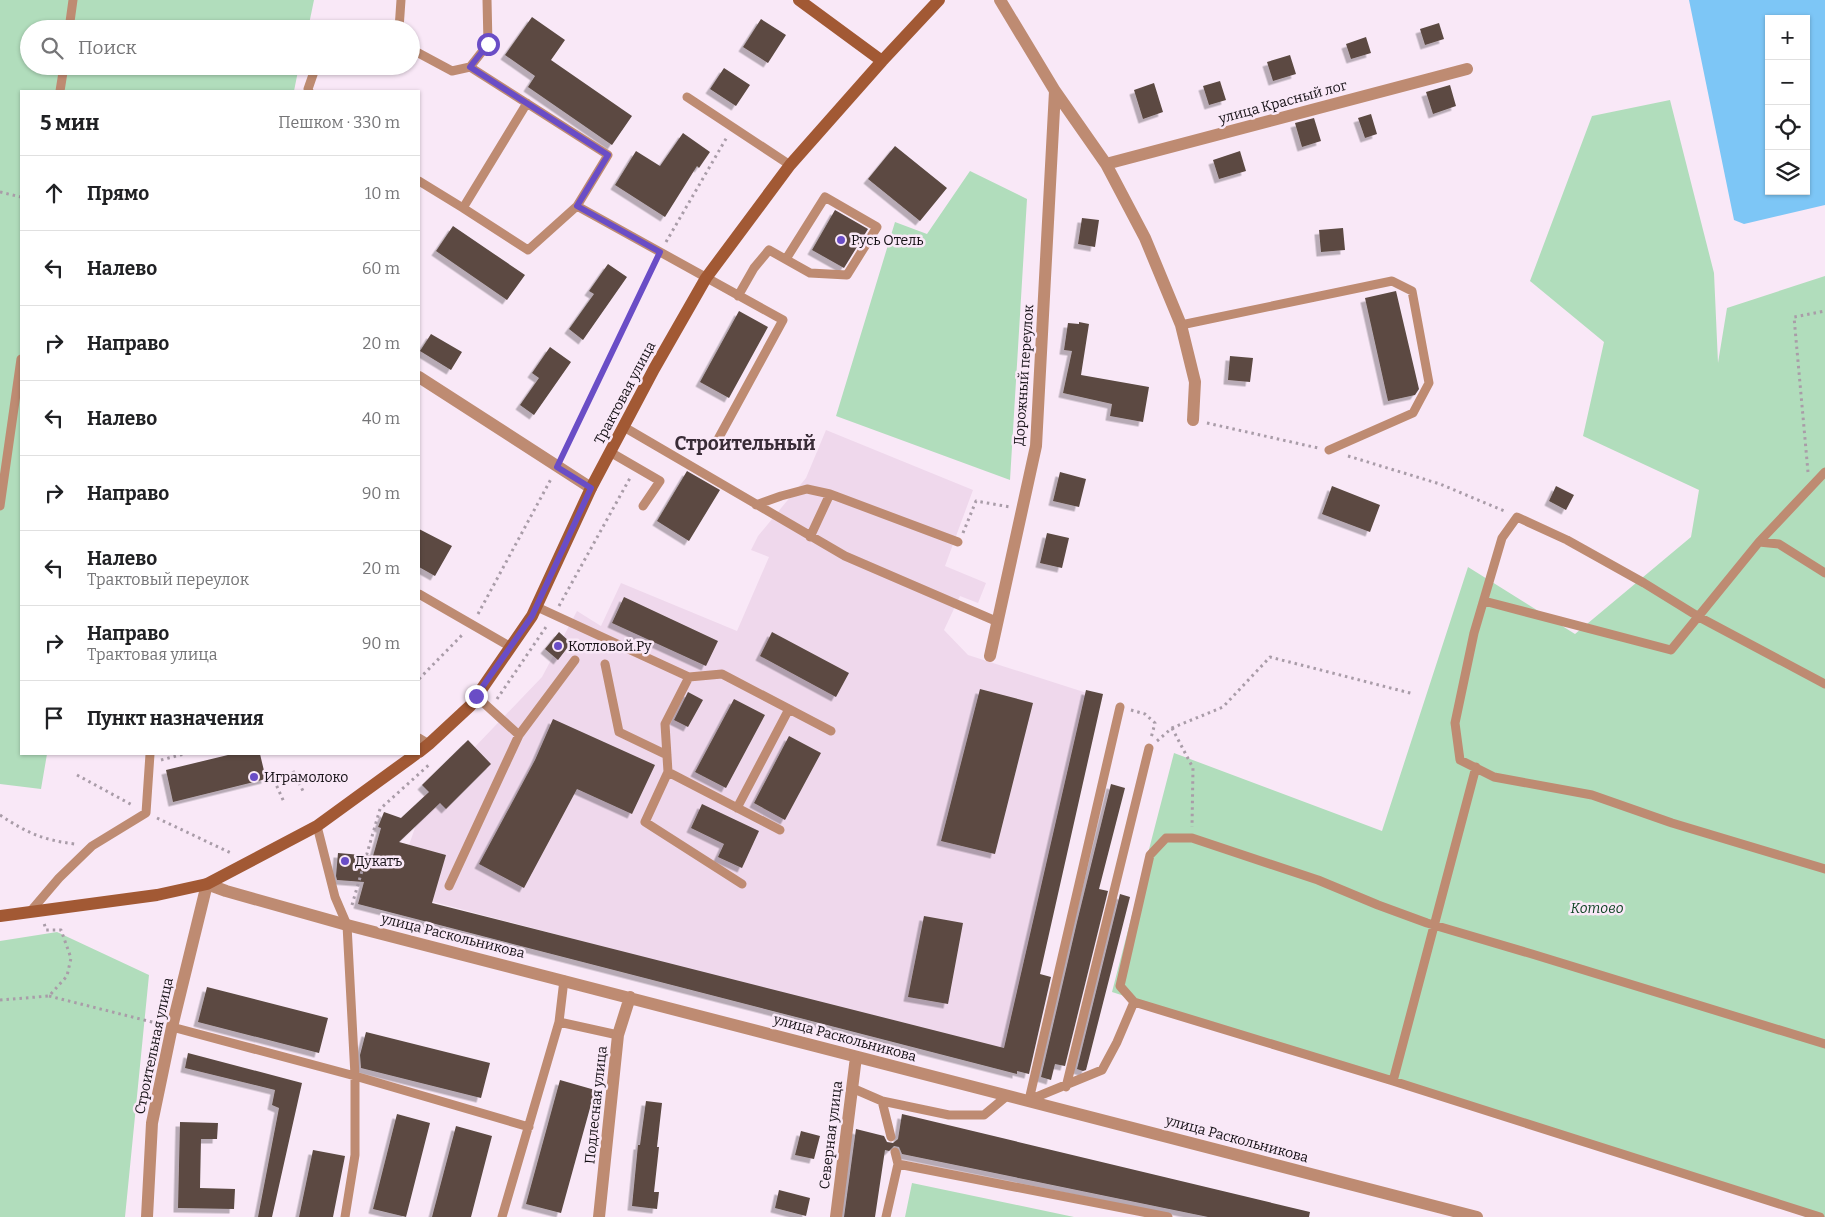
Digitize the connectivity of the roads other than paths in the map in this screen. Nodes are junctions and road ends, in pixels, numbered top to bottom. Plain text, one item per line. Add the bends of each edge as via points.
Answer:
1 (73, 0) edge
2 (400, 0) edge
3 (487, 0) edge
4 (799, 0) edge
5 (939, 0) edge
6 (1000, 0) edge
7 (70, 20) edge
8 (399, 20) edge
9 (420, 54) edge
10 (882, 60) junction
11 (470, 67) junction
12 (1467, 69) dead end
13 (63, 75) edge
14 (313, 75) edge
15 (60, 90) edge
16 (308, 90) edge
17 (1055, 91) junction
18 (687, 97) dead end
19 (526, 103) junction
20 (1106, 164) junction
21 (790, 165) junction
22 (420, 182) edge
23 (577, 206) junction
24 (463, 208) junction
25 (786, 259) junction
26 (706, 278) junction
27 (738, 296) junction
28 (1181, 325) junction
29 (20, 367) edge
30 (420, 378) edge
31 (1193, 420) road end
32 (624, 427) junction
33 (717, 441) dead end
34 (1328, 450) road end
35 (610, 452) junction
36 (1825, 472) edge
37 (591, 488) junction
38 (830, 494) junction
39 (756, 505) junction
40 (0, 506) edge
41 (643, 506) dead end
42 (810, 537) junction
43 (958, 542) road end
44 (1759, 542) junction
45 (1825, 573) edge
46 (420, 595) edge
47 (1484, 601) junction
48 (537, 607) junction
49 (1699, 617) junction
50 (998, 622) junction
51 (510, 647) junction
52 (990, 656) dead end
53 (575, 660) dead end
54 (605, 664) dead end
55 (689, 678) junction
56 (1825, 684) edge
57 (476, 696) junction
58 (1120, 707) road end
59 (789, 709) junction
60 (831, 731) dead end
61 (519, 735) junction
62 (421, 747) edge
63 (1148, 748) road end
64 (150, 755) edge
65 (410, 755) edge
66 (667, 755) junction
67 (1476, 768) junction
68 (668, 772) junction
69 (737, 808) junction
70 (312, 829) junction
71 (780, 830) dead end
72 (1825, 869) edge
73 (207, 884) junction
74 (742, 884) dead end
75 (449, 886) dead end
76 (35, 911) junction
77 (0, 916) edge
78 (347, 925) junction
79 (1435, 925) junction
80 (564, 980) junction
81 (630, 997) junction
82 (1134, 1002) junction
83 (560, 1022) junction
84 (172, 1027) junction
85 (618, 1035) junction
86 (1825, 1044) edge
87 (856, 1057) junction
88 (355, 1076) junction
89 (1393, 1081) junction
90 (1066, 1087) junction
91 (852, 1088) junction
92 (1008, 1095) junction
93 (1030, 1100) junction
94 (882, 1101) junction
95 (529, 1127) junction
96 (891, 1137) dead end
97 (895, 1152) dead end
98 (898, 1164) junction
99 (147, 1217) edge
100 (345, 1217) edge
101 (502, 1217) edge
102 (599, 1217) edge
103 (836, 1217) edge
104 (886, 1217) edge
105 (1168, 1217) edge
106 (1477, 1217) edge
107 (1820, 1217) edge

1 - 7 lane
2 - 8 lane
3 - 11 lane via 488,44
4 - 10 main road
5 - 10 main road, Трактовая улица
6 - 17 street
9 - 11 lane via 452,71
10 - 21 main road, Трактовая улица
11 - 19 lane
12 - 20 street, улица Красный лог
13 - 15 lane
14 - 16 lane
17 - 20 street
17 - 50 street, Дорожный переулок via 1036,446
18 - 21 lane
19 - 23 lane via 608,155
19 - 24 lane
20 - 28 street via 1145,238
21 - 26 main road, Трактовая улица
22 - 24 lane
23 - 24 lane via 528,250
23 - 26 lane
25 - 25 lane via 810,273 847,275 877,227 825,197
25 - 27 lane via 769,250
26 - 27 lane
26 - 32 main road, Трактовая улица
27 - 33 lane via 783,320
28 - 31 street via 1195,382
28 - 34 lane via 1392,282 1412,292 1429,383 1413,413
29 - 40 lane
30 - 37 street
32 - 35 main road, Трактовая улица
32 - 39 lane
35 - 37 main road, Трактовая улица
35 - 41 lane via 660,482
36 - 44 lane
37 - 48 main road, Трактовая улица
38 - 39 lane via 807,489
38 - 42 lane
38 - 43 lane
39 - 42 lane
42 - 50 lane via 845,556
44 - 45 lane via 1779,544
44 - 49 lane
46 - 51 lane
47 - 49 lane via 1671,650
47 - 49 lane via 1502,538 1516,516 1644,582
47 - 67 lane via 1454,723 1460,760
48 - 51 main road, Трактовая улица
48 - 55 lane
49 - 56 lane
50 - 52 street, Дорожный переулок
51 - 57 main road, Трактовая улица
53 - 61 lane
54 - 66 lane via 619,732
55 - 59 lane via 722,674
55 - 66 lane via 665,724
57 - 61 lane
57 - 62 main road, Трактовая улица via 470,706
58 - 93 lane
59 - 60 lane
59 - 69 lane
61 - 75 lane
63 - 90 lane
64 - 76 lane via 146,812 92,846 59,878
65 - 70 main road, Трактовая улица
66 - 68 lane
67 - 72 lane via 1494,777 1592,795
67 - 79 lane
68 - 69 lane
68 - 74 lane via 645,822
69 - 71 lane
70 - 73 main road
70 - 78 lane
73 - 76 main road via 157,895
73 - 78 street, улица Раскольникова
73 - 84 street, Строительная улица
76 - 77 main road
78 - 80 street, улица Раскольникова
78 - 88 lane
79 - 82 lane via 1318,880 1192,838 1166,838 1150,854 1120,986
79 - 86 lane
79 - 89 lane
80 - 81 street, улица Раскольникова
80 - 83 lane
81 - 85 street, Подлесная улица
81 - 87 street, улица Раскольникова
82 - 89 lane
82 - 90 lane via 1102,1070
83 - 85 lane
83 - 95 lane
84 - 88 lane
84 - 99 street, Строительная улица via 152,1123
85 - 102 street, Подлесная улица
87 - 91 street, Северная улица
87 - 92 street, улица Раскольникова
88 - 95 lane
88 - 100 lane via 355,1155
89 - 107 lane
90 - 93 lane
91 - 94 lane
91 - 103 street, Северная улица
92 - 93 street, улица Раскольникова
92 - 94 lane via 984,1115 949,1115
93 - 106 street, улица Раскольникова
94 - 96 lane
95 - 101 lane
97 - 98 lane
98 - 104 lane
98 - 105 lane

